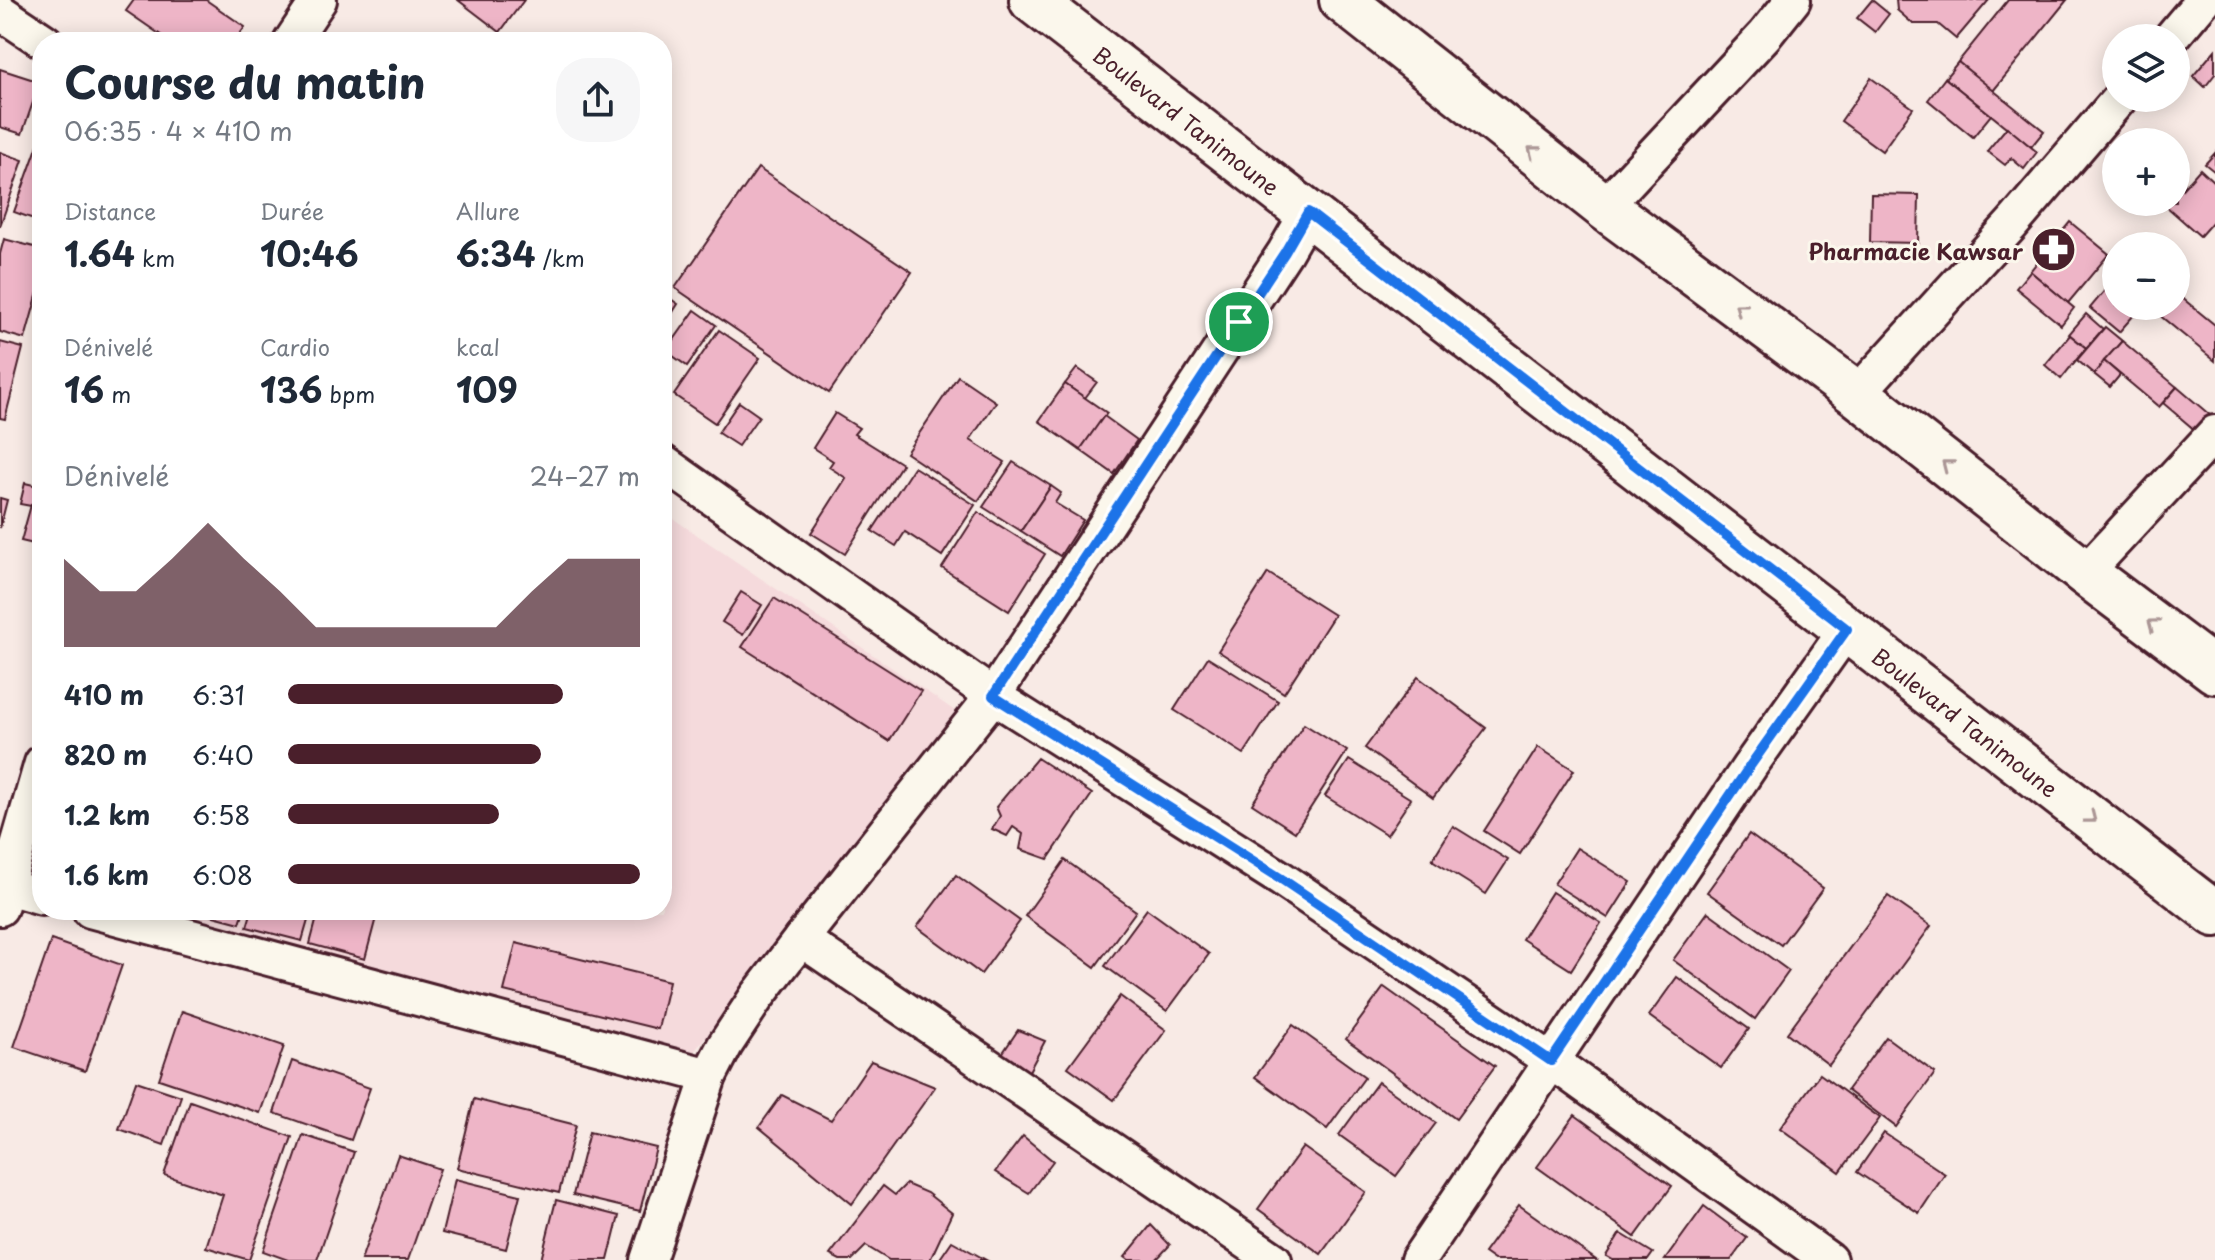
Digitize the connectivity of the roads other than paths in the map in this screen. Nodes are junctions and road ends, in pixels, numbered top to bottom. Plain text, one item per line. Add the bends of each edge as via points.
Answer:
1 (319, 0) edge
2 (1032, 0) edge
3 (1793, 0) edge
4 (2203, 0) edge
5 (1358, 5) edge
6 (0, 12) edge
7 (2183, 24) edge
8 (298, 32) edge
9 (32, 33) edge
10 (2108, 112) edge
11 (1604, 207) junction
12 (1308, 212) junction
13 (1857, 394) junction
14 (2215, 433) edge
15 (672, 469) edge
16 (2085, 573) junction
17 (1847, 629) junction
18 (2215, 671) edge
19 (993, 696) junction
20 (32, 796) edge
21 (2, 894) edge
22 (32, 896) edge
23 (2215, 914) edge
24 (127, 920) edge
25 (801, 939) junction
26 (1551, 1061) junction
27 (709, 1076) junction
28 (648, 1260) edge
29 (1274, 1260) edge
30 (1418, 1260) edge
31 (1829, 1260) edge

1 - 8 street
2 - 12 main road, Boulevard Tanimoune
3 - 11 street
4 - 7 street
11 -> 5 main road
6 - 9 street
10 - 13 street
13 -> 11 main road
12 - 17 main road, Boulevard Tanimoune
12 - 19 street
16 -> 13 main road
14 - 16 street
15 - 19 street
18 -> 16 main road
17 -> 23 main road, Boulevard Tanimoune
17 - 26 street
19 - 25 street
19 - 26 street via 1280,878
20 - 21 street
21 - 22 street
24 - 27 street
25 - 27 street via 756,998
25 - 29 street
26 - 30 street
26 - 31 street
27 - 28 street

